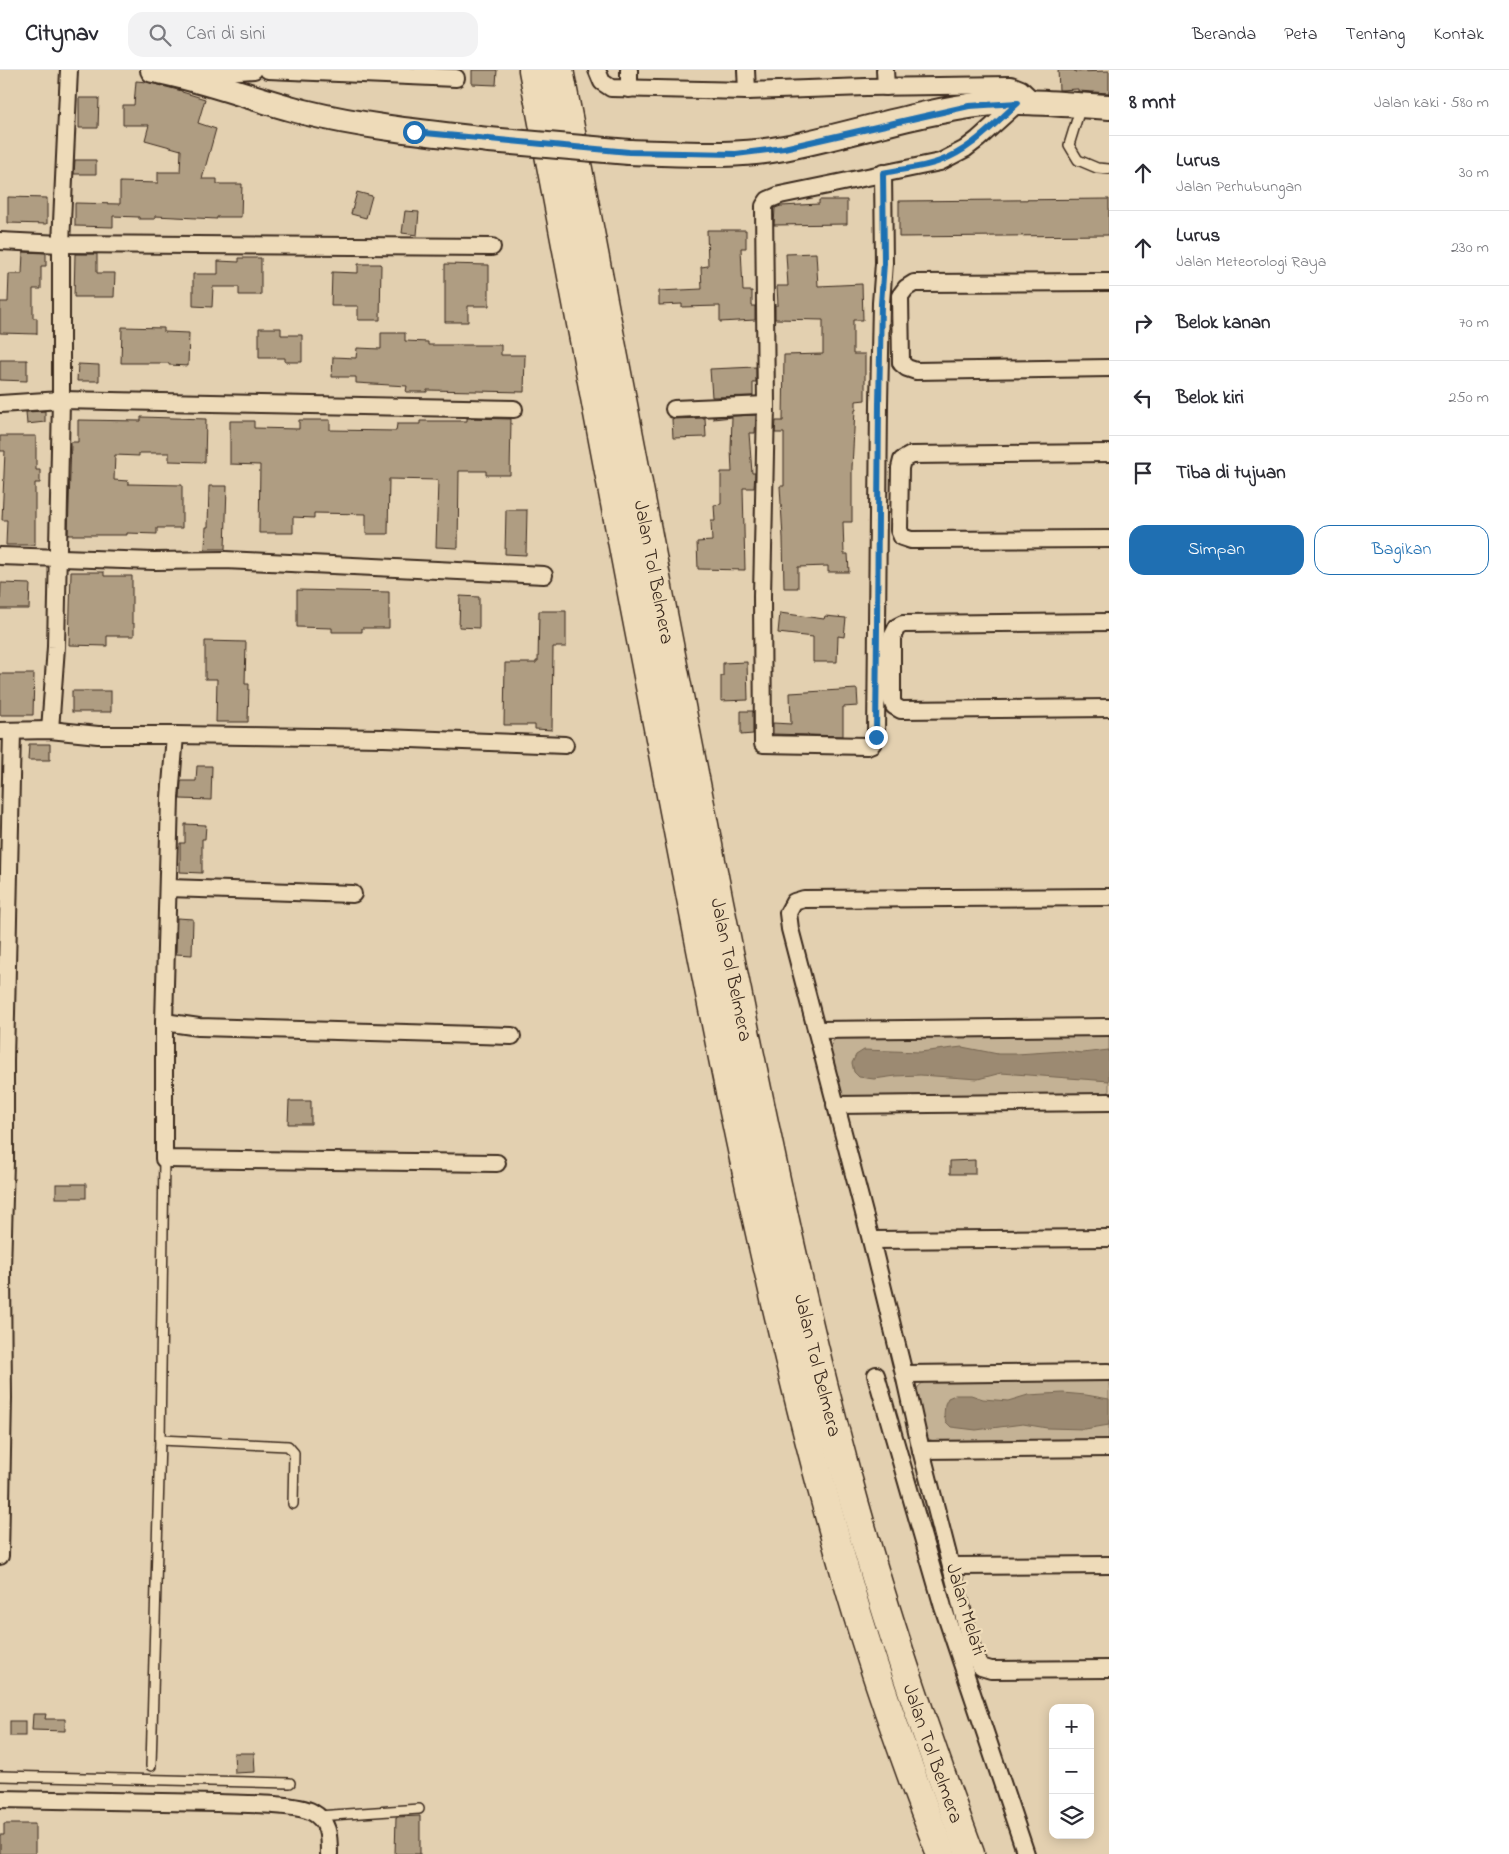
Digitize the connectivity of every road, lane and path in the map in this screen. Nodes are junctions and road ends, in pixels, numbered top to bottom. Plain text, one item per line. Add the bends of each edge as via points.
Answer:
1 (69, 70) edge
2 (153, 70) edge
3 (254, 70) edge
4 (268, 70) edge
5 (533, 70) edge
6 (559, 70) edge
7 (598, 70) edge
8 (629, 70) edge
9 (746, 70) edge
10 (885, 70) edge
11 (350, 72) edge
12 (431, 74) edge
13 (182, 75) junction
14 (456, 78) dead end
15 (886, 87) junction
16 (629, 88) junction
17 (747, 91) junction
18 (1027, 103) junction
19 (1081, 105) junction
20 (1109, 107) edge
21 (1109, 169) edge
22 (883, 173) junction
23 (0, 241) edge
24 (61, 244) junction
25 (492, 247) dead end
26 (1109, 282) edge
27 (1109, 368) edge
28 (61, 400) junction
29 (0, 404) edge
30 (766, 404) junction
31 (514, 409) dead end
32 (674, 409) dead end
33 (1109, 453) edge
34 (1109, 539) edge
35 (0, 556) edge
36 (57, 558) junction
37 (544, 575) dead end
38 (1109, 622) edge
39 (1109, 708) edge
40 (50, 730) junction
41 (6, 731) edge
42 (175, 735) junction
43 (565, 745) dead end
44 (5, 842) edge
45 (168, 888) junction
46 (353, 894) dead end
47 (1109, 897) edge
48 (4, 954) edge
49 (164, 1022) junction
50 (1109, 1027) edge
51 (816, 1030) junction
52 (512, 1036) dead end
53 (3, 1061) edge
54 (1109, 1102) edge
55 (835, 1105) junction
56 (164, 1159) junction
57 (3, 1160) edge
58 (497, 1163) dead end
59 (1109, 1238) edge
60 (871, 1240) junction
61 (1, 1269) edge
62 (1109, 1372) edge
63 (904, 1374) junction
64 (876, 1375) dead end
65 (2, 1398) edge
66 (160, 1440) junction
67 (1109, 1448) edge
68 (921, 1450) junction
69 (293, 1504) dead end
70 (1, 1507) edge
71 (0, 1556) edge
72 (1109, 1564) edge
73 (951, 1566) junction
74 (1109, 1669) edge
75 (152, 1766) dead end
76 (0, 1776) edge
77 (290, 1783) dead end
78 (0, 1799) edge
79 (419, 1809) dead end
80 (318, 1816) junction
81 (329, 1854) edge
82 (941, 1854) edge
83 (970, 1854) edge
84 (1026, 1854) edge

1 - 24 street
2 - 13 main road
3 - 13 street
4 - 11 street
5 - 82 highway, Jalan Tol Belmera via 715,1021 780,1323 852,1593 889,1710
6 - 83 highway, Jalan Tol Belmera via 679,702 788,1233 845,1470 884,1604 931,1750
7 - 16 street via 602,82 608,87
8 - 16 street
9 - 17 street
10 - 15 street
11 - 12 street
12 - 14 street
13 - 18 main road, bridge via 346,122 489,140 629,152 760,152 969,106
15 - 17 street
15 - 18 street via 1011,85 1021,89
16 - 17 street
18 - 19 main road
18 - 22 street via 940,162
19 - 20 main road
19 - 21 lane via 1069,145 1078,160
22 - 30 street via 780,195 768,200 764,206
22 - 30 street via 876,737 867,746 763,744
23 - 24 street
24 - 25 street
24 - 28 street
26 - 27 street via 914,283 900,296 901,363 907,368 916,371
28 - 29 street
28 - 31 street
28 - 36 street
30 - 32 street
33 - 34 street via 911,455 902,460 900,468 899,530 902,537 911,540
35 - 36 street
36 - 37 street via 225,560
36 - 40 street via 56,647
38 - 39 street via 902,624 892,637 892,701 901,710
40 - 41 street
40 - 42 street via 98,735
41 - 44 street
42 - 43 street
42 - 45 street
44 - 48 street
45 - 46 street
45 - 49 street
47 - 51 street via 804,899 794,902 788,913 790,929
48 - 53 street
49 - 52 street via 199,1027
49 - 56 street
50 - 51 street
51 - 55 street
53 - 57 street
54 - 55 street
55 - 60 street
56 - 58 street
56 - 66 lane
57 - 61 street
59 - 60 street
60 - 63 street
61 - 65 street
62 - 63 street
63 - 68 street
64 - 84 street, Jalan Melati via 943,1608
65 - 70 street
66 - 69 lane via 288,1446 294,1453
66 - 75 lane
67 - 68 street
68 - 73 street
70 - 71 street
72 - 73 street
73 - 74 street via 974,1656 981,1667 991,1670
76 - 77 lane
78 - 80 street via 293,1807
79 - 80 lane
80 - 81 street via 328,1830

